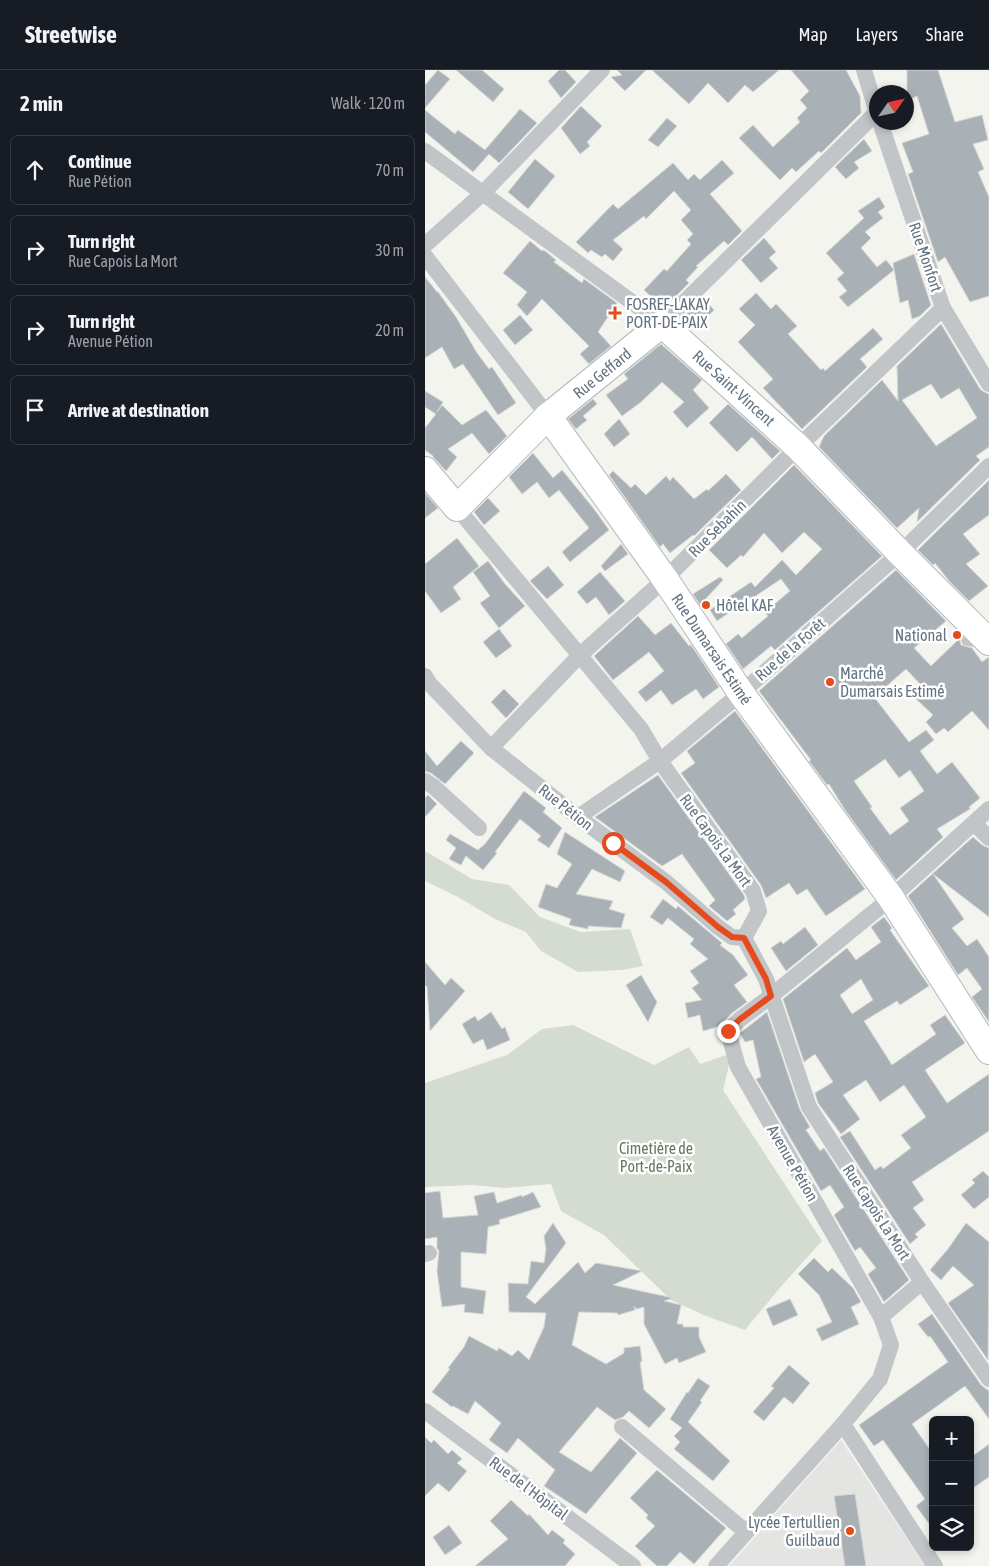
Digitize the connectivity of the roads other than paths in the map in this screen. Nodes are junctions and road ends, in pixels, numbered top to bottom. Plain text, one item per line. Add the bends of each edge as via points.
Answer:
1 (602, 70) edge
2 (864, 70) edge
3 (869, 88) edge
4 (869, 120) edge
5 (883, 130) edge
6 (425, 151) edge
7 (483, 193) junction
8 (425, 245) edge
9 (425, 256) edge
10 (943, 308) junction
11 (661, 324) junction
12 (989, 384) edge
13 (548, 416) junction
14 (799, 447) junction
15 (989, 466) edge
16 (425, 470) edge
17 (457, 508) junction
18 (900, 553) junction
19 (665, 579) junction
20 (979, 639) edge
21 (579, 655) junction
22 (425, 676) edge
23 (741, 693) junction
24 (491, 748) junction
25 (660, 761) junction
26 (425, 781) edge
27 (989, 809) edge
28 (578, 817) junction
29 (974, 823) junction
30 (479, 828) dead end
31 (989, 838) edge
32 (891, 898) junction
33 (744, 938) junction
34 (771, 996) junction
35 (989, 1051) edge
36 (922, 1282) junction
37 (881, 1317) junction
38 (989, 1379) edge
39 (425, 1411) edge
40 (843, 1424) junction
41 (622, 1427) dead end
42 (746, 1532) junction
43 (633, 1566) edge
44 (716, 1566) edge
45 (935, 1566) edge

1 - 7 street
2 - 3 street
4 - 11 street, Rue Geffard
5 - 10 street, Rue Monfort
6 - 7 street, Rue Saint-Vincent
7 - 8 street
7 - 11 street, Rue Saint-Vincent
9 - 13 street, Rue Dumarsais Estimé
10 - 12 street, Rue Monfort
10 - 14 street, Rue Sebahin
11 - 13 main road, Rue Geffard
11 - 14 main road, Rue Saint-Vincent
13 - 17 main road, Rue Geffard
13 - 19 main road, Rue Dumarsais Estimé
14 - 18 main road, Rue Saint-Vincent
14 - 19 street, Rue Sebahin
15 - 18 street, Rue de la Forêt
16 - 17 main road, Rue Capois La Mort
17 - 21 street, Rue Capois La Mort
18 - 20 main road, Rue Saint-Vincent
18 - 23 street, Rue de la Forêt
19 - 21 street, Rue Sebahin
19 - 23 main road, Rue Dumarsais Estimé
21 - 24 street, Rue Sebahin
21 - 25 street, Rue Capois La Mort via 641,729
22 - 24 street, Rue Pétion
23 - 25 street, Rue de la Forêt
23 - 32 main road, Rue Dumarsais Estimé
24 - 28 street, Rue Pétion
25 - 28 street, Rue de la Forêt
25 - 33 street, Rue Capois La Mort via 753,891 759,911
26 - 30 street
27 - 29 street, Avenue Pétion
28 - 33 street, Rue Pétion via 666,882 725,932 732,937
29 - 31 street
29 - 32 street, Avenue Pétion
32 - 34 street, Avenue Pétion
32 - 35 main road, Rue Dumarsais Estimé
33 - 34 street, Rue Capois La Mort via 766,979
34 - 36 street, Rue Capois La Mort via 809,1107
34 - 37 street, Avenue Pétion via 728,1031 738,1067
36 - 37 street
36 - 38 street, Rue Capois La Mort
37 - 40 street, Avenue Pétion via 891,1345 880,1379
39 - 43 street, Rue de l'Hôpital
40 - 42 street, Avenue Pétion
40 - 45 street
41 - 42 street
42 - 44 street, Avenue Pétion

